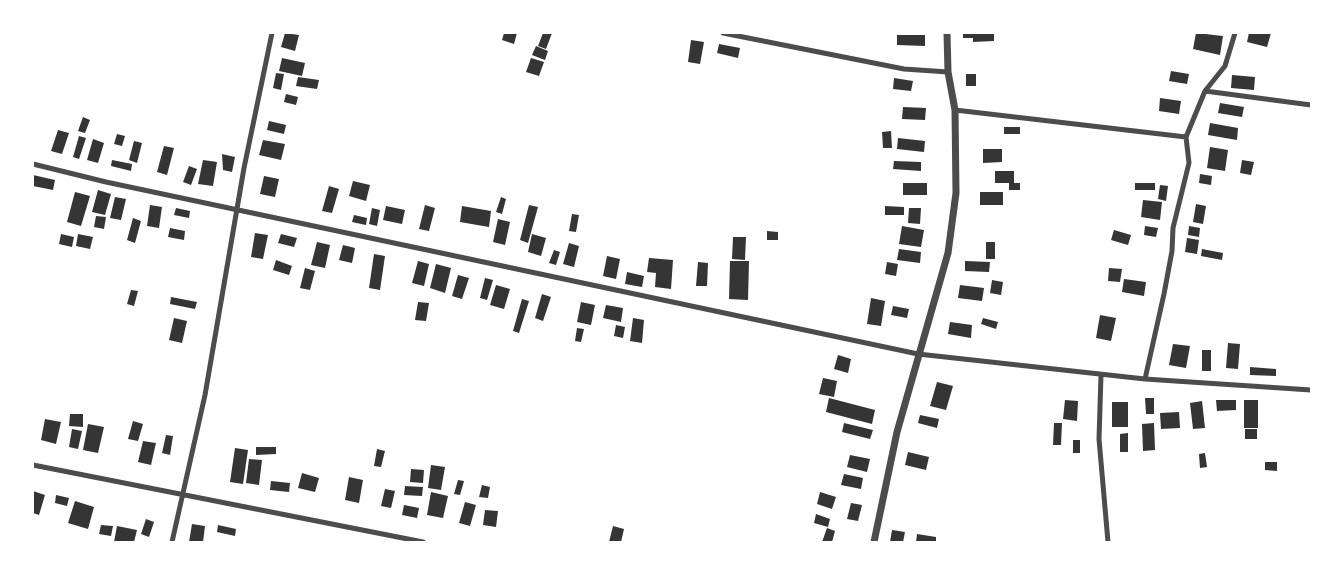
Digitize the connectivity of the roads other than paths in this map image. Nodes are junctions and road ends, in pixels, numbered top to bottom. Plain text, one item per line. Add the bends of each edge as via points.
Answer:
1 (272, 33) edge
2 (723, 33) edge
3 (947, 33) edge
4 (1235, 33) edge
5 (948, 72) junction
6 (1205, 91) junction
7 (1311, 105) edge
8 (955, 110) junction
9 (1186, 137) junction
10 (33, 164) edge
11 (238, 210) junction
12 (918, 354) junction
13 (1101, 375) junction
14 (1145, 379) junction
15 (1311, 390) edge
16 (33, 465) edge
17 (184, 494) junction
18 (172, 542) edge
19 (423, 542) edge
20 (874, 542) edge
21 (1108, 542) edge

1 - 11 street
2 - 5 street via 904,69
3 - 5 street
4 - 6 street via 1225,66
5 - 8 street
6 - 7 street
6 - 9 street
8 - 9 street
8 - 12 street via 956,193 949,243
9 - 14 street via 1189,163
10 - 11 street
11 - 12 street
11 - 17 street
12 - 13 street
12 - 20 street
13 - 14 street
13 - 21 street via 1099,439
14 - 15 street
16 - 17 street
17 - 18 street
17 - 19 street

